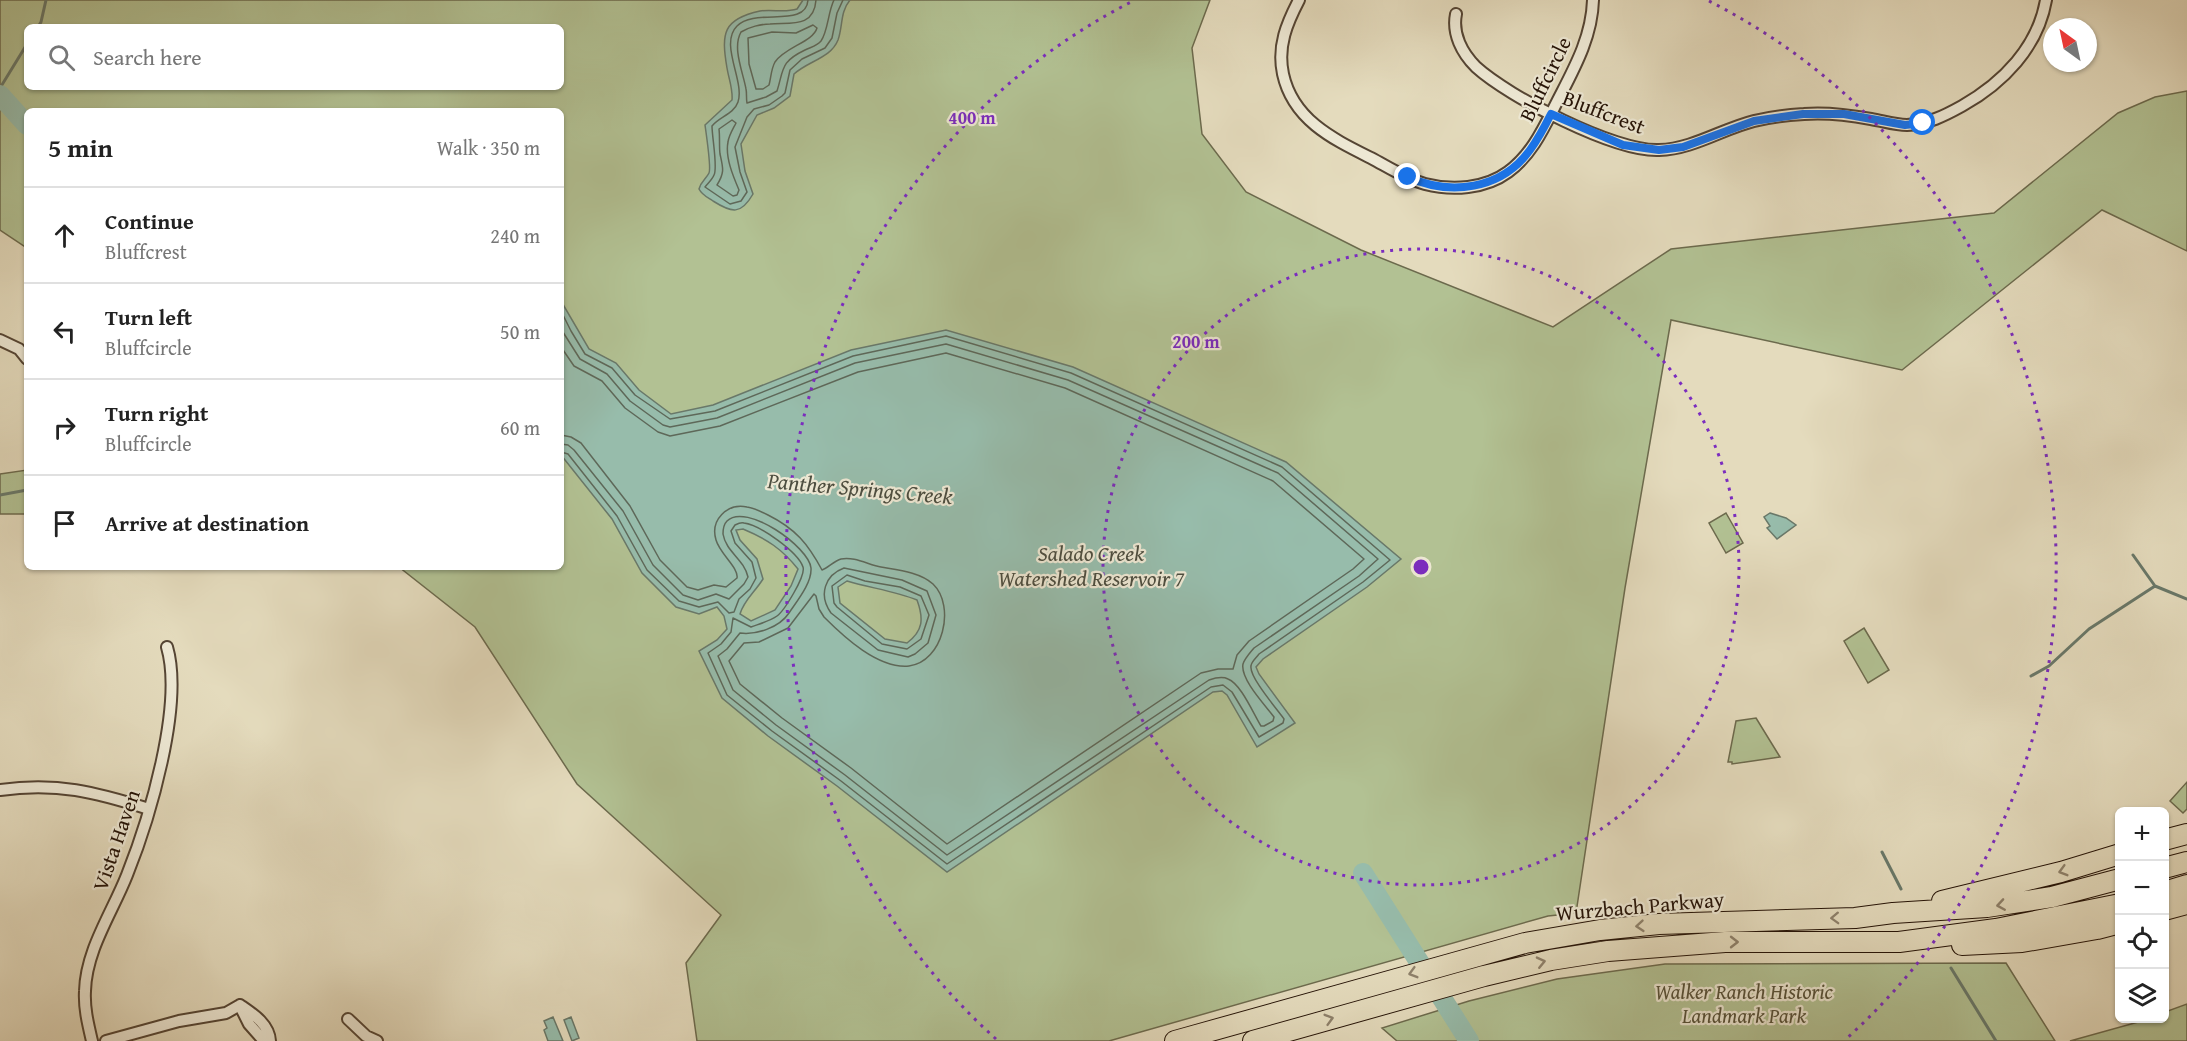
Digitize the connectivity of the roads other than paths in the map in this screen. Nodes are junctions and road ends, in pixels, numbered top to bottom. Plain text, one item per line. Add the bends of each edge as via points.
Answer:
1 (1299, 0) edge
2 (1593, 0) edge
3 (2046, 0) edge
4 (1456, 14) dead end
5 (1551, 114) junction
6 (0, 340) edge
7 (24, 355) edge
8 (167, 647) dead end
9 (0, 790) edge
10 (149, 809) junction
11 (2187, 834) edge
12 (2169, 839) edge
13 (2115, 856) edge
14 (2187, 862) edge
15 (2169, 867) edge
16 (2115, 880) edge
17 (2187, 885) edge
18 (2169, 890) edge
19 (2187, 904) edge
20 (2115, 905) edge
21 (2169, 909) edge
22 (1893, 913) junction
23 (2115, 924) edge
24 (1899, 942) junction
25 (240, 1005) junction
26 (348, 1019) dead end
27 (93, 1041) edge
28 (106, 1041) edge
29 (264, 1041) edge
30 (270, 1041) edge
31 (377, 1041) edge
32 (1175, 1041) edge
33 (1253, 1041) edge

1 - 5 street, Bluffcircle via 1285,26 1282,51 1283,73 1299,108 1331,138 1423,184 1470,187 1499,177 1529,151
2 - 5 street, Bluffcircle via 1584,46
3 - 5 street, Bluffcrest via 2035,36 1998,82 1942,117 1923,123 1905,125 1844,114 1803,114 1754,121 1683,147 1659,150 1623,145
4 - 5 street, Bluffcrest via 1457,38 1476,67
6 - 7 street
8 - 10 street, Vista Haven via 173,676 171,704 165,748
9 - 10 street via 45,786 79,789
10 - 27 street, Vista Haven via 127,875 88,966 85,1005
11 - 12 highway
13 -> 22 highway
14 - 15 highway
16 -> 22 highway, Wurzbach Parkway via 2052,897 1987,907
17 - 18 highway
19 - 21 highway
20 - 24 highway, Wurzbach Parkway via 1996,929
22 -> 32 highway, Wurzbach Parkway via 1855,918 1681,923 1600,930 1525,943
23 - 24 highway via 2022,942
33 -> 24 highway, Wurzbach Parkway via 1484,976 1608,951 1725,942
25 - 28 street via 226,1013
25 - 29 street
25 - 30 street via 265,1026
26 - 31 street

